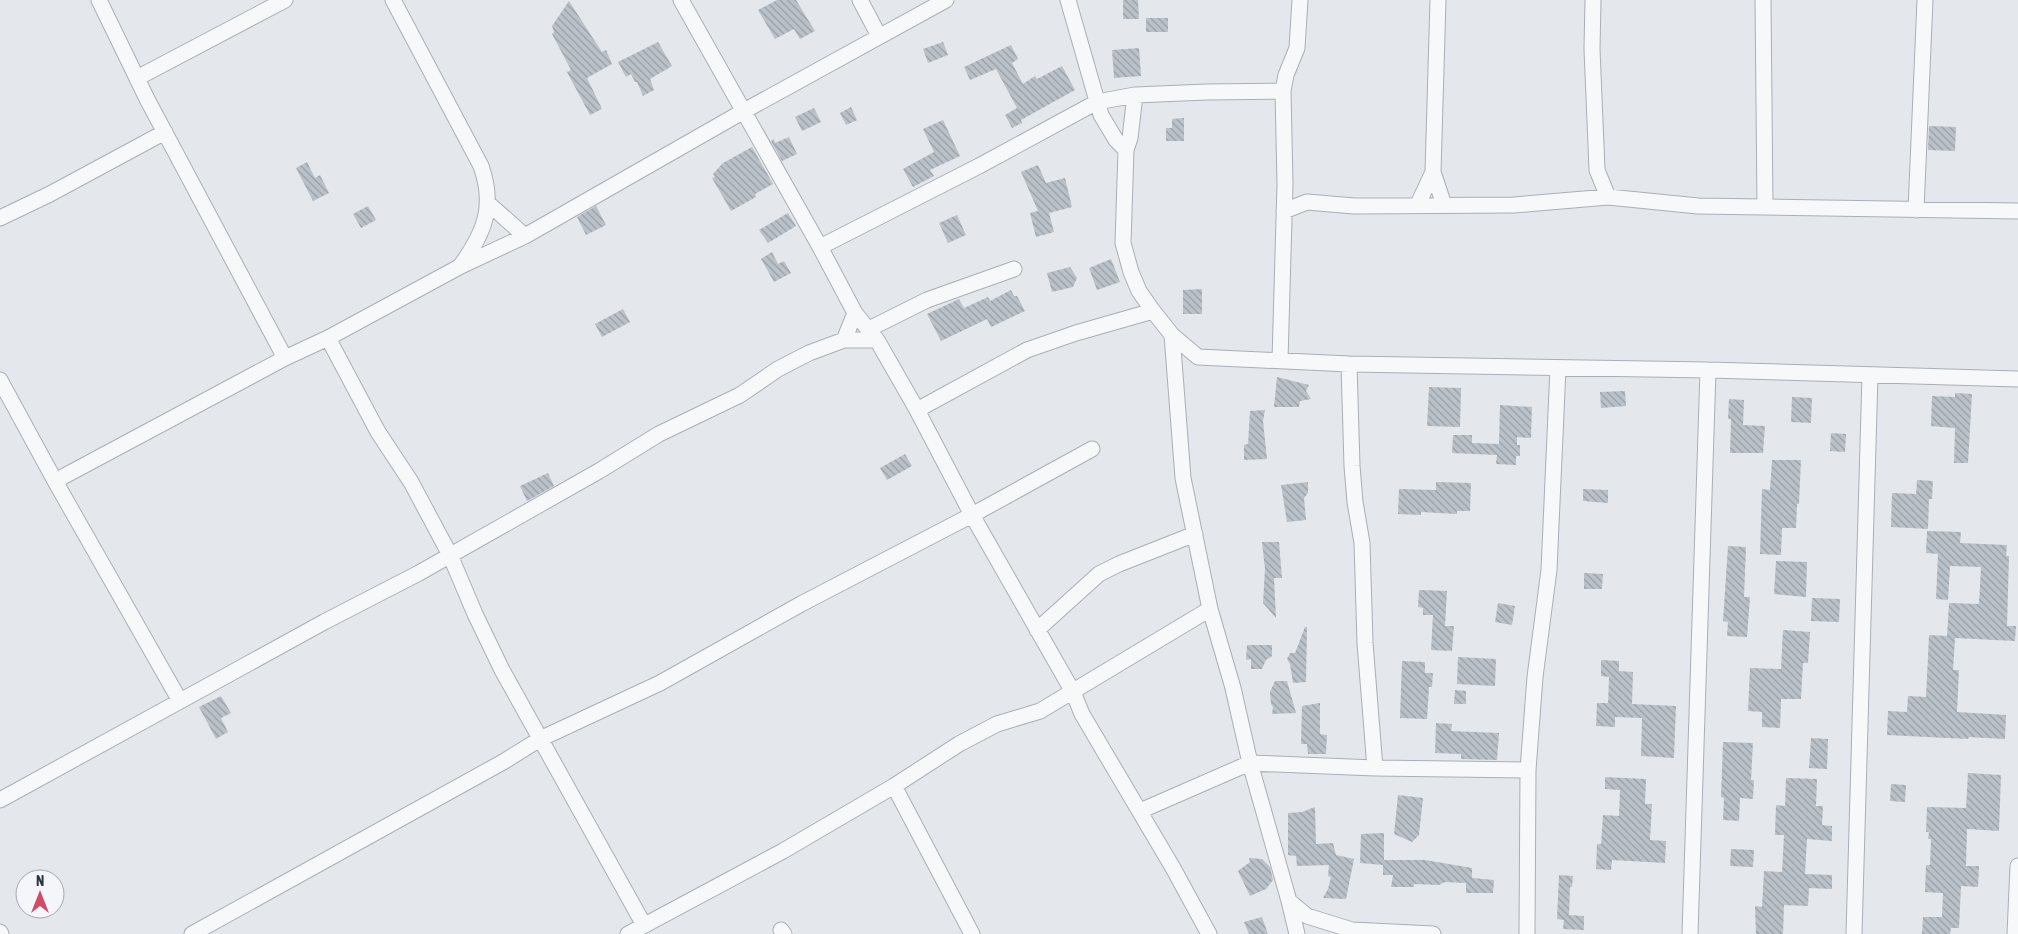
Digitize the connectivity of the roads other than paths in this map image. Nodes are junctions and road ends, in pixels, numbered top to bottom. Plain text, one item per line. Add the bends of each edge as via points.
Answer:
1 (99, 0) edge
2 (285, 0) edge
3 (393, 0) edge
4 (681, 0) edge
5 (860, 0) edge
6 (946, 0) edge
7 (1068, 0) edge
8 (1300, 0) edge
9 (1438, 0) edge
10 (1593, 0) edge
11 (1763, 0) edge
12 (1925, 0) edge
13 (879, 36) junction
14 (137, 78) junction
15 (1283, 91) junction
16 (1135, 95) junction
17 (1098, 102) junction
18 (744, 111) junction
19 (165, 132) junction
20 (1126, 150) junction
21 (1597, 170) junction
22 (1432, 172) junction
23 (1285, 184) junction
24 (1608, 196) junction
25 (1583, 199) junction
26 (1307, 202) junction
27 (489, 204) junction
28 (1418, 204) junction
29 (1444, 205) junction
30 (1765, 206) junction
31 (1284, 210) junction
32 (1916, 210) junction
33 (2018, 211) edge
34 (0, 218) edge
35 (525, 236) junction
36 (820, 247) junction
37 (461, 266) junction
38 (1014, 269) dead end
39 (1153, 311) junction
40 (856, 313) junction
41 (873, 334) junction
42 (1172, 335) junction
43 (328, 338) junction
44 (844, 340) junction
45 (1198, 357) junction
46 (285, 358) junction
47 (1280, 360) junction
48 (1349, 364) junction
49 (1558, 368) junction
50 (1708, 370) junction
51 (1870, 375) junction
52 (1176, 378) junction
53 (2018, 379) edge
54 (0, 380) edge
55 (917, 410) junction
56 (1092, 449) dead end
57 (55, 481) junction
58 (972, 515) junction
59 (1195, 534) junction
60 (450, 555) junction
61 (1210, 609) junction
62 (1037, 630) junction
63 (1072, 692) junction
64 (180, 701) junction
65 (540, 739) junction
66 (1250, 762) junction
67 (1375, 768) junction
68 (1528, 770) junction
69 (894, 786) junction
70 (0, 800) edge
71 (1140, 811) junction
72 (2018, 866) edge
73 (1289, 901) junction
74 (644, 925) junction
75 (1350, 932) edge
76 (192, 934) edge
77 (628, 934) edge
78 (972, 934) edge
79 (1209, 934) edge
80 (1297, 934) edge
81 (1433, 934) edge
82 (1527, 934) edge
83 (1690, 934) edge
84 (1854, 934) edge
85 (2015, 934) edge

1 - 14 street
2 - 14 street
3 - 27 street via 481,166
4 - 18 street
5 - 13 street
6 - 13 street
7 - 17 street
8 - 15 street via 1296,48
9 - 22 street
10 - 21 street
11 - 30 street
12 - 32 street
13 - 18 street
14 - 19 street
15 - 16 street
15 - 23 street
16 - 17 street
16 - 20 street
17 - 20 street via 1101,115
17 - 36 street
18 - 35 street
18 - 36 street
19 - 34 street
19 - 46 street
20 - 39 street via 1123,243 1131,272
21 - 24 street
21 - 25 street
22 - 28 street
22 - 29 street
23 - 26 street
23 - 31 street
24 - 25 street
24 - 30 street via 1698,206
25 - 29 street via 1514,205
26 - 28 street via 1354,206
26 - 31 street
27 - 35 street
27 - 37 street via 480,236
28 - 29 street
30 - 32 street
31 - 47 street
32 - 33 street
35 - 37 street
36 - 40 street
37 - 43 street
38 - 41 street via 927,300
39 - 42 street
39 - 55 street via 1076,332 1027,350
40 - 41 street
40 - 44 street
41 - 44 street
41 - 55 street
42 - 45 street
42 - 52 street
43 - 46 street
43 - 60 street
44 - 60 street via 778,368 740,394 659,434
45 - 47 street
45 - 52 street
46 - 57 street
47 - 48 street
48 - 49 street
48 - 67 street via 1354,484 1362,542 1365,643
49 - 50 street
49 - 68 street via 1549,570 1535,677
50 - 51 street
50 - 83 street
51 - 53 street
51 - 84 street
52 - 59 street via 1183,478
54 - 57 street
55 - 58 street
56 - 58 street
57 - 64 street
58 - 62 street
58 - 65 street via 801,604 660,683
59 - 61 street
59 - 62 street via 1099,574
60 - 64 street
60 - 65 street via 502,670
61 - 63 street
61 - 66 street
62 - 63 street
63 - 69 street via 1040,711 997,724 959,744
63 - 71 street
64 - 70 street
65 - 74 street
65 - 76 street
66 - 67 street
66 - 71 street
66 - 73 street
67 - 68 street
68 - 82 street
69 - 74 street via 783,851
69 - 78 street
71 - 79 street
72 - 85 street
73 - 75 street via 1307,916
73 - 80 street
74 - 77 street
75 - 81 street

